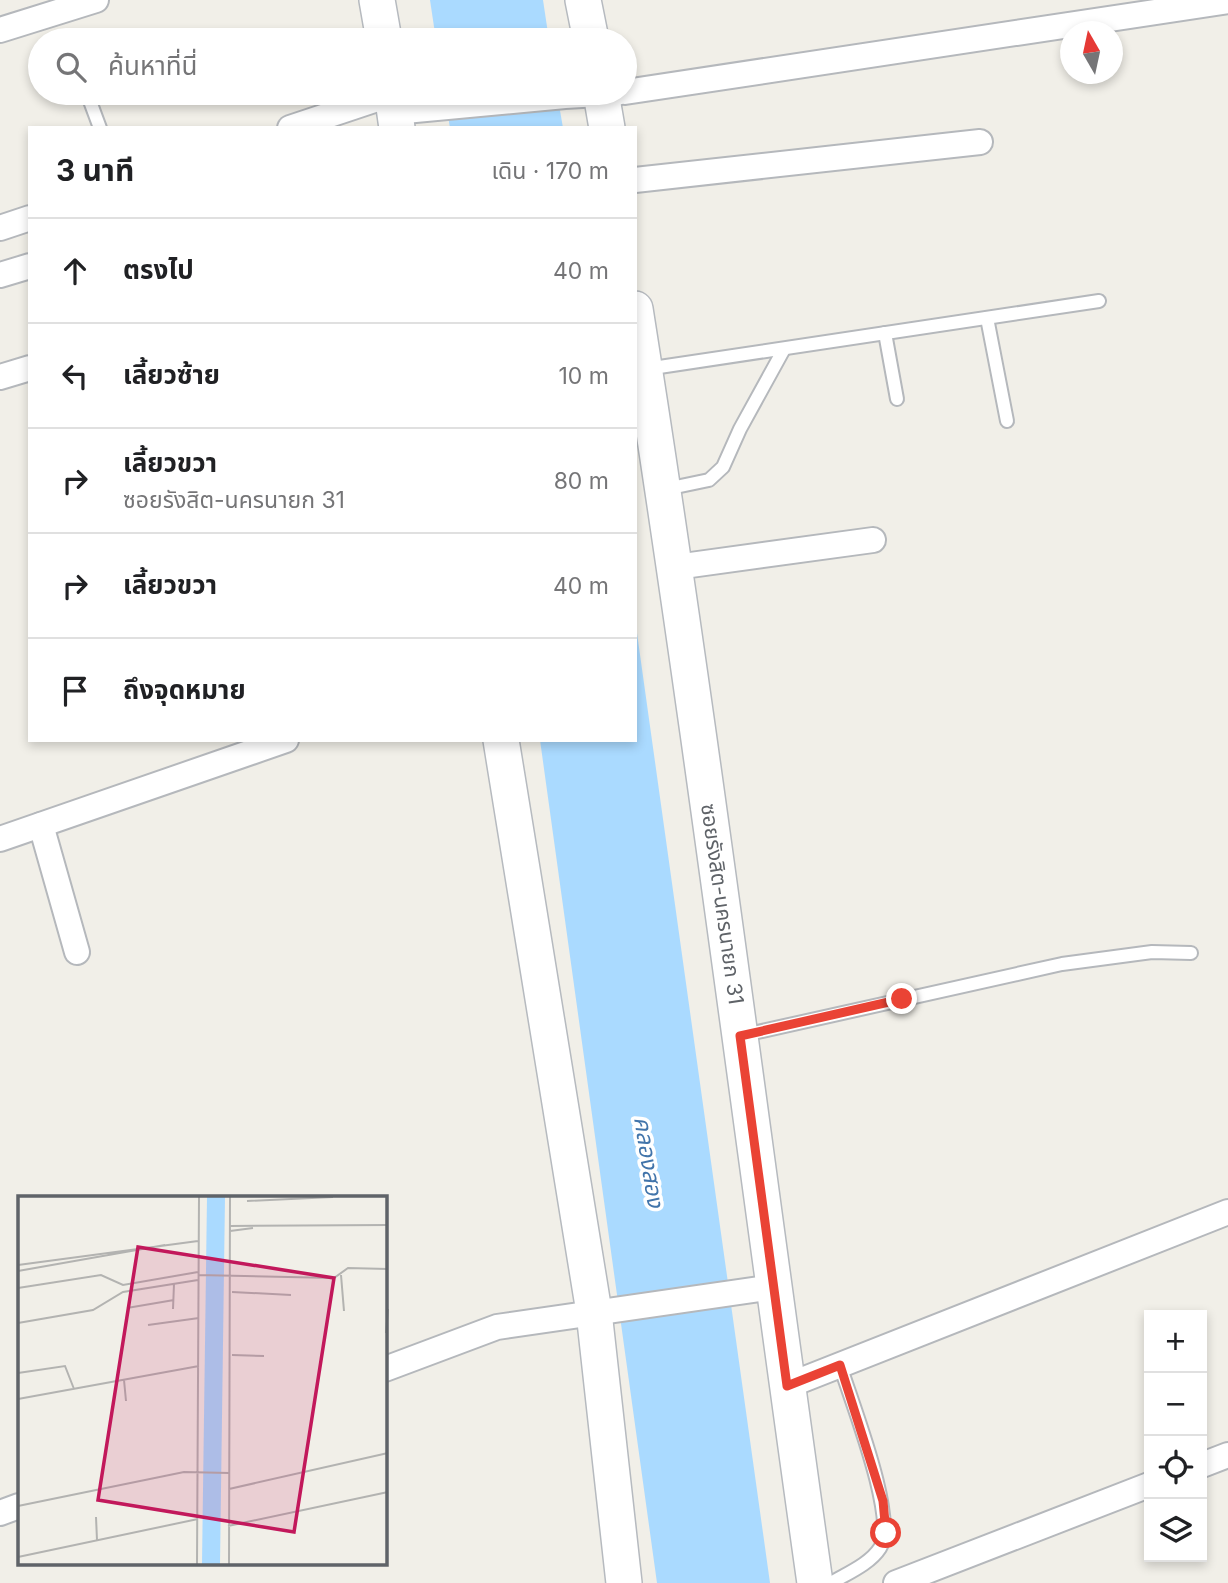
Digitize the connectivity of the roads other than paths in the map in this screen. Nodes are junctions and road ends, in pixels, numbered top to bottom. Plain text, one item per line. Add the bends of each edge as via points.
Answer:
1 (96, 0) edge
2 (377, 0) edge
3 (583, 0) edge
4 (1228, 1) edge
5 (380, 28) edge
6 (589, 28) edge
7 (0, 30) edge
8 (637, 96) edge
9 (91, 105) edge
10 (440, 105) edge
11 (399, 108) edge
12 (99, 126) edge
13 (301, 126) edge
14 (980, 142) dead end
15 (637, 180) edge
16 (28, 219) edge
17 (0, 228) edge
18 (28, 267) edge
19 (0, 275) edge
20 (1099, 301) dead end
21 (987, 318) junction
22 (637, 321) edge
23 (885, 333) junction
24 (784, 349) junction
25 (28, 369) edge
26 (645, 369) junction
27 (0, 377) edge
28 (897, 399) dead end
29 (1007, 421) dead end
30 (664, 489) junction
31 (873, 540) dead end
32 (676, 567) junction
33 (280, 742) edge
34 (501, 742) edge
35 (41, 825) junction
36 (0, 839) edge
37 (77, 951) dead end
38 (1191, 953) dead end
39 (740, 1036) junction
40 (1228, 1212) edge
41 (762, 1290) junction
42 (604, 1312) junction
43 (840, 1365) junction
44 (387, 1368) edge
45 (787, 1386) junction
46 (1228, 1455) edge
47 (1207, 1463) edge
48 (1144, 1487) edge
49 (18, 1506) edge
50 (0, 1513) edge
51 (624, 1583) edge
52 (815, 1583) edge
53 (831, 1583) edge
54 (896, 1583) edge

1 - 7 street
2 - 5 street
3 - 6 street
4 - 8 street
9 - 12 lane
10 - 11 street
11 - 13 street
14 - 15 street
16 - 17 street
18 - 19 street
20 - 21 lane
21 - 23 lane
21 - 29 lane
22 - 26 street, ซอยรังสิต-นครนายก 31
23 - 24 lane
23 - 28 lane
24 - 26 lane
24 - 30 lane via 723,467 709,480
25 - 27 street
26 - 30 street, ซอยรังสิต-นครนายก 31
30 - 32 street, ซอยรังสิต-นครนายก 31
31 - 32 street
32 - 39 street, ซอยรังสิต-นครนายก 31
33 - 35 street
34 - 42 street
35 - 36 street
35 - 37 street
38 - 39 lane via 1152,952 1062,964
39 - 41 street, ซอยรังสิต-นครนายก 31
40 - 43 street
41 - 42 street
41 - 45 street, ซอยรังสิต-นครนายก 31
42 - 44 street via 497,1327
42 - 51 street
43 - 45 street
43 - 53 lane via 883,1501 886,1533 880,1549 866,1562
45 - 52 street, ซอยรังสิต-นครนายก 31
46 - 47 street
48 - 54 street
49 - 50 street

